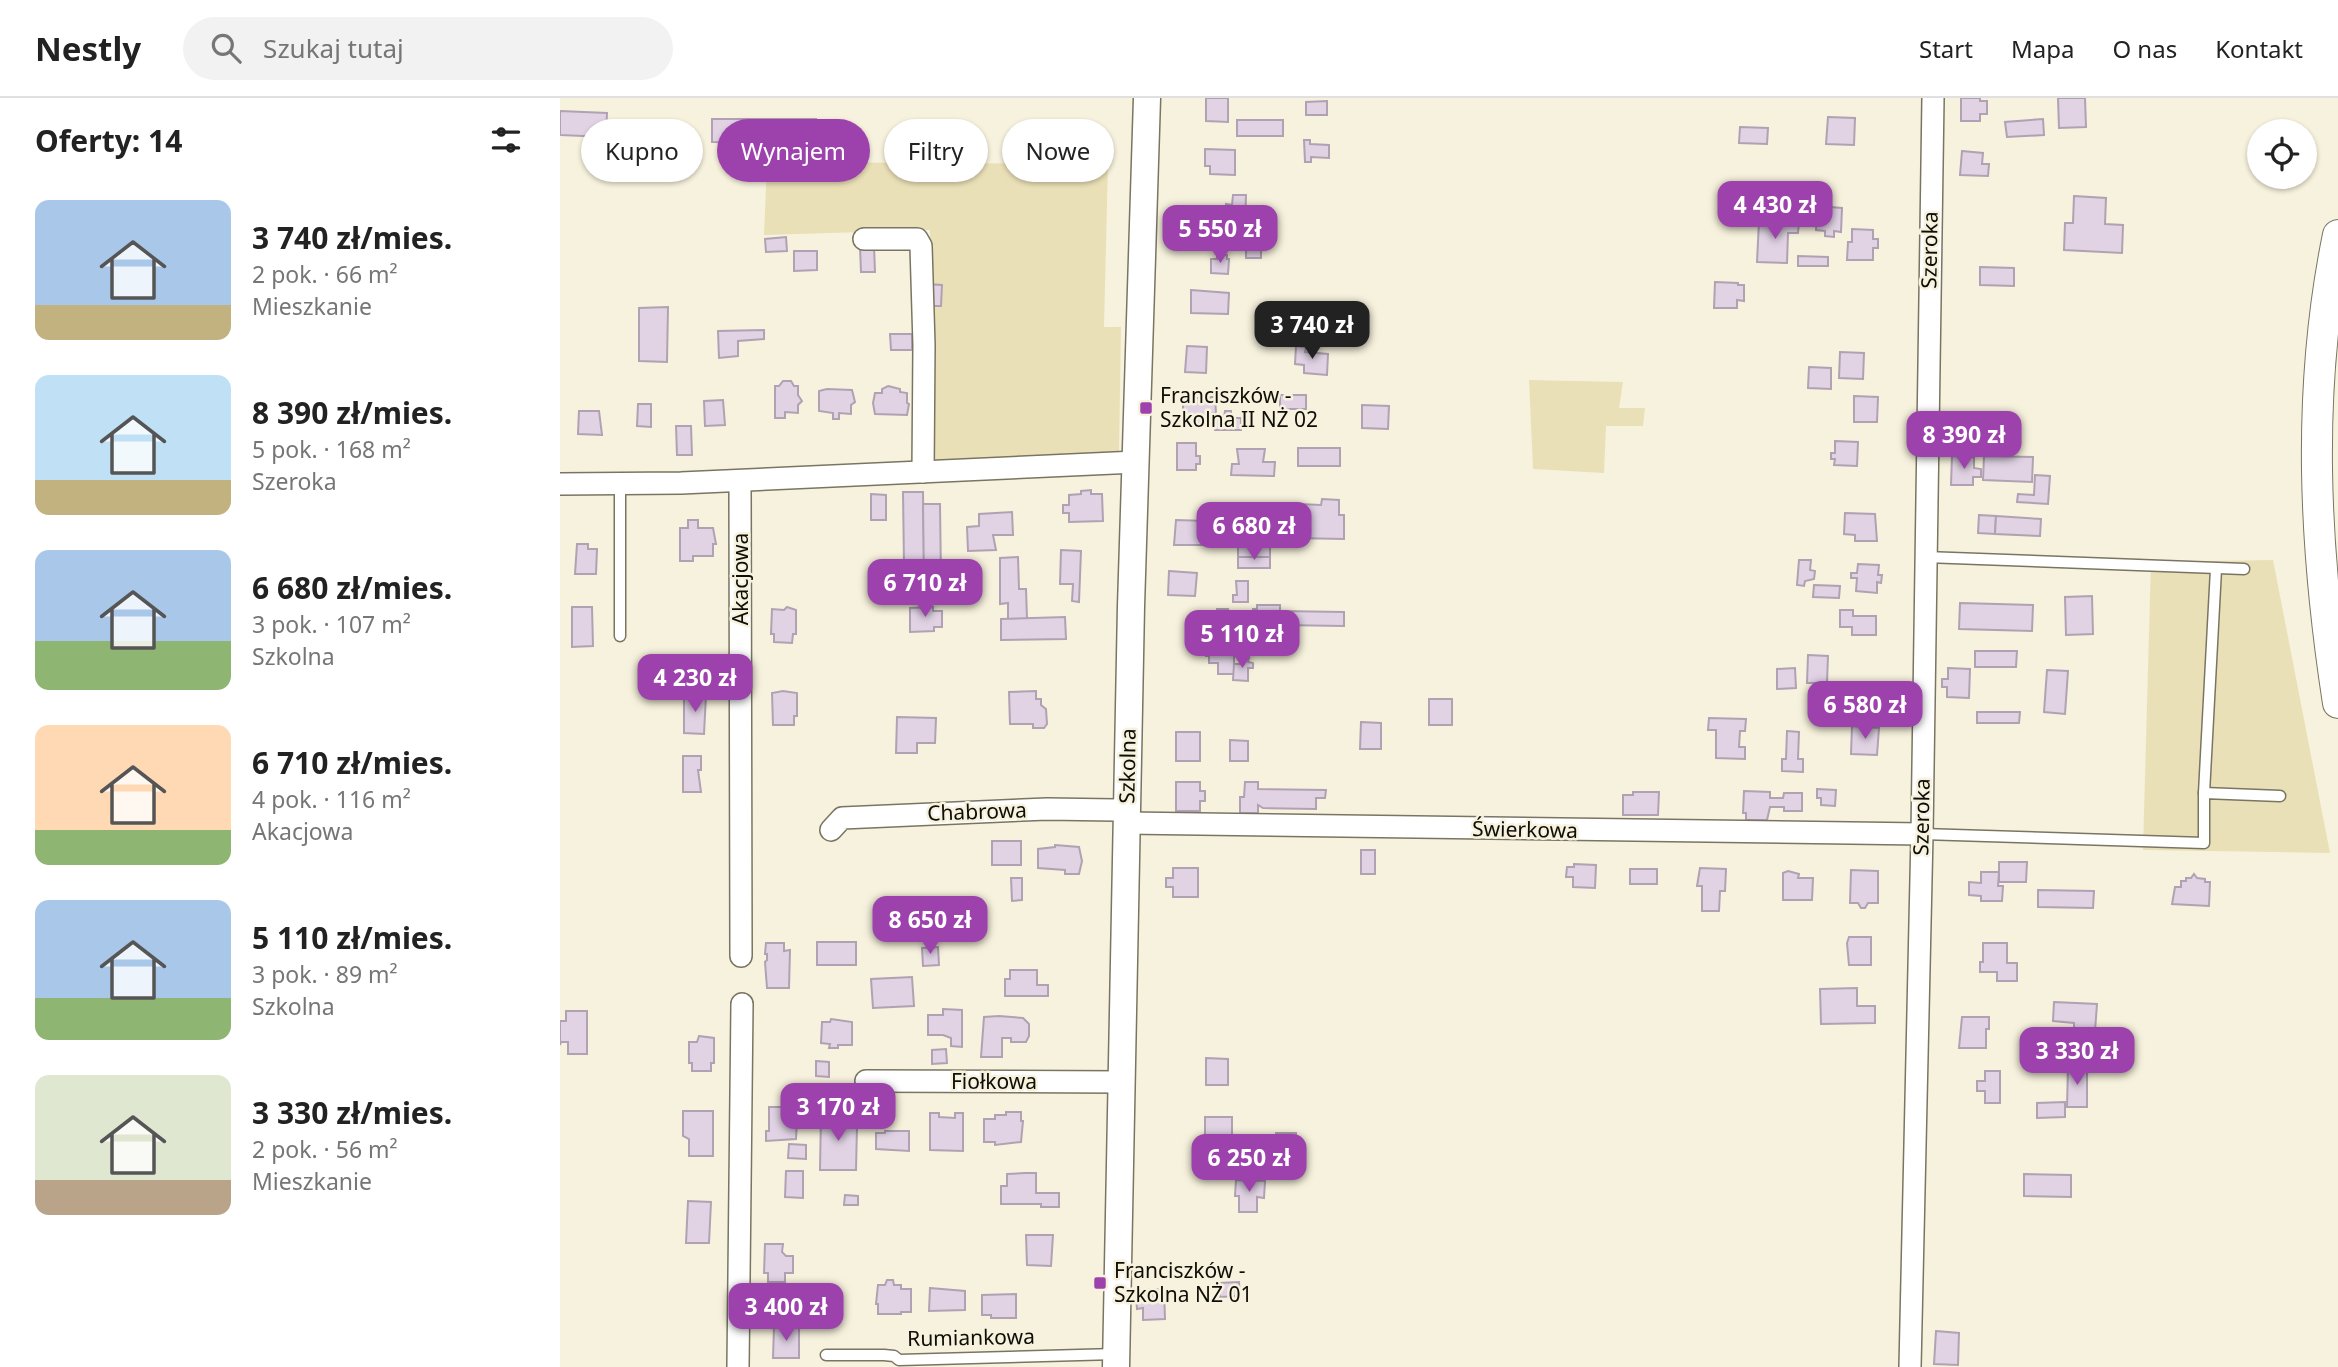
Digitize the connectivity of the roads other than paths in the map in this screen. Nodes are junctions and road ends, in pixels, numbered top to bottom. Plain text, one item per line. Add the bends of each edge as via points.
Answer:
1 (1147, 98) edge
2 (1933, 98) edge
3 (2338, 235) edge
4 (864, 239) dead end
5 (1136, 461) junction
6 (923, 472) junction
7 (740, 481) junction
8 (560, 484) edge
9 (620, 484) junction
10 (1925, 557) junction
11 (2216, 569) junction
12 (2244, 569) dead end
13 (620, 636) dead end
14 (2338, 703) edge
15 (2204, 793) junction
16 (2280, 796) dead end
17 (1127, 815) junction
18 (831, 830) dead end
19 (1922, 834) junction
20 (741, 956) dead end
21 (742, 1004) dead end
22 (866, 1081) dead end
23 (1122, 1082) junction
24 (826, 1355) dead end
25 (1116, 1361) edge
26 (738, 1367) edge
27 (1910, 1367) edge

1 - 5 street, Szkolna
2 - 10 street, Szeroka
3 - 14 main road via 2320,354 2315,453 2321,578
4 - 6 street via 909,238 917,239 921,246
5 - 6 street
5 - 17 street, Szkolna
6 - 7 street
7 - 9 street
7 - 20 street, Akacjowa
8 - 9 street
9 - 13 lane
10 - 11 lane
10 - 19 street, Szeroka
11 - 12 lane
11 - 15 lane
15 - 16 lane
15 - 19 lane via 2204,843
17 - 18 street, Chabrowa via 1115,810 1046,809 842,818
17 - 19 street, Świerkowa
17 - 23 street, Szkolna
19 - 27 street, Szeroka
21 - 26 street
22 - 23 street, Fiołkowa
23 - 25 street, Szkolna
24 - 25 lane, Rumiankowa

